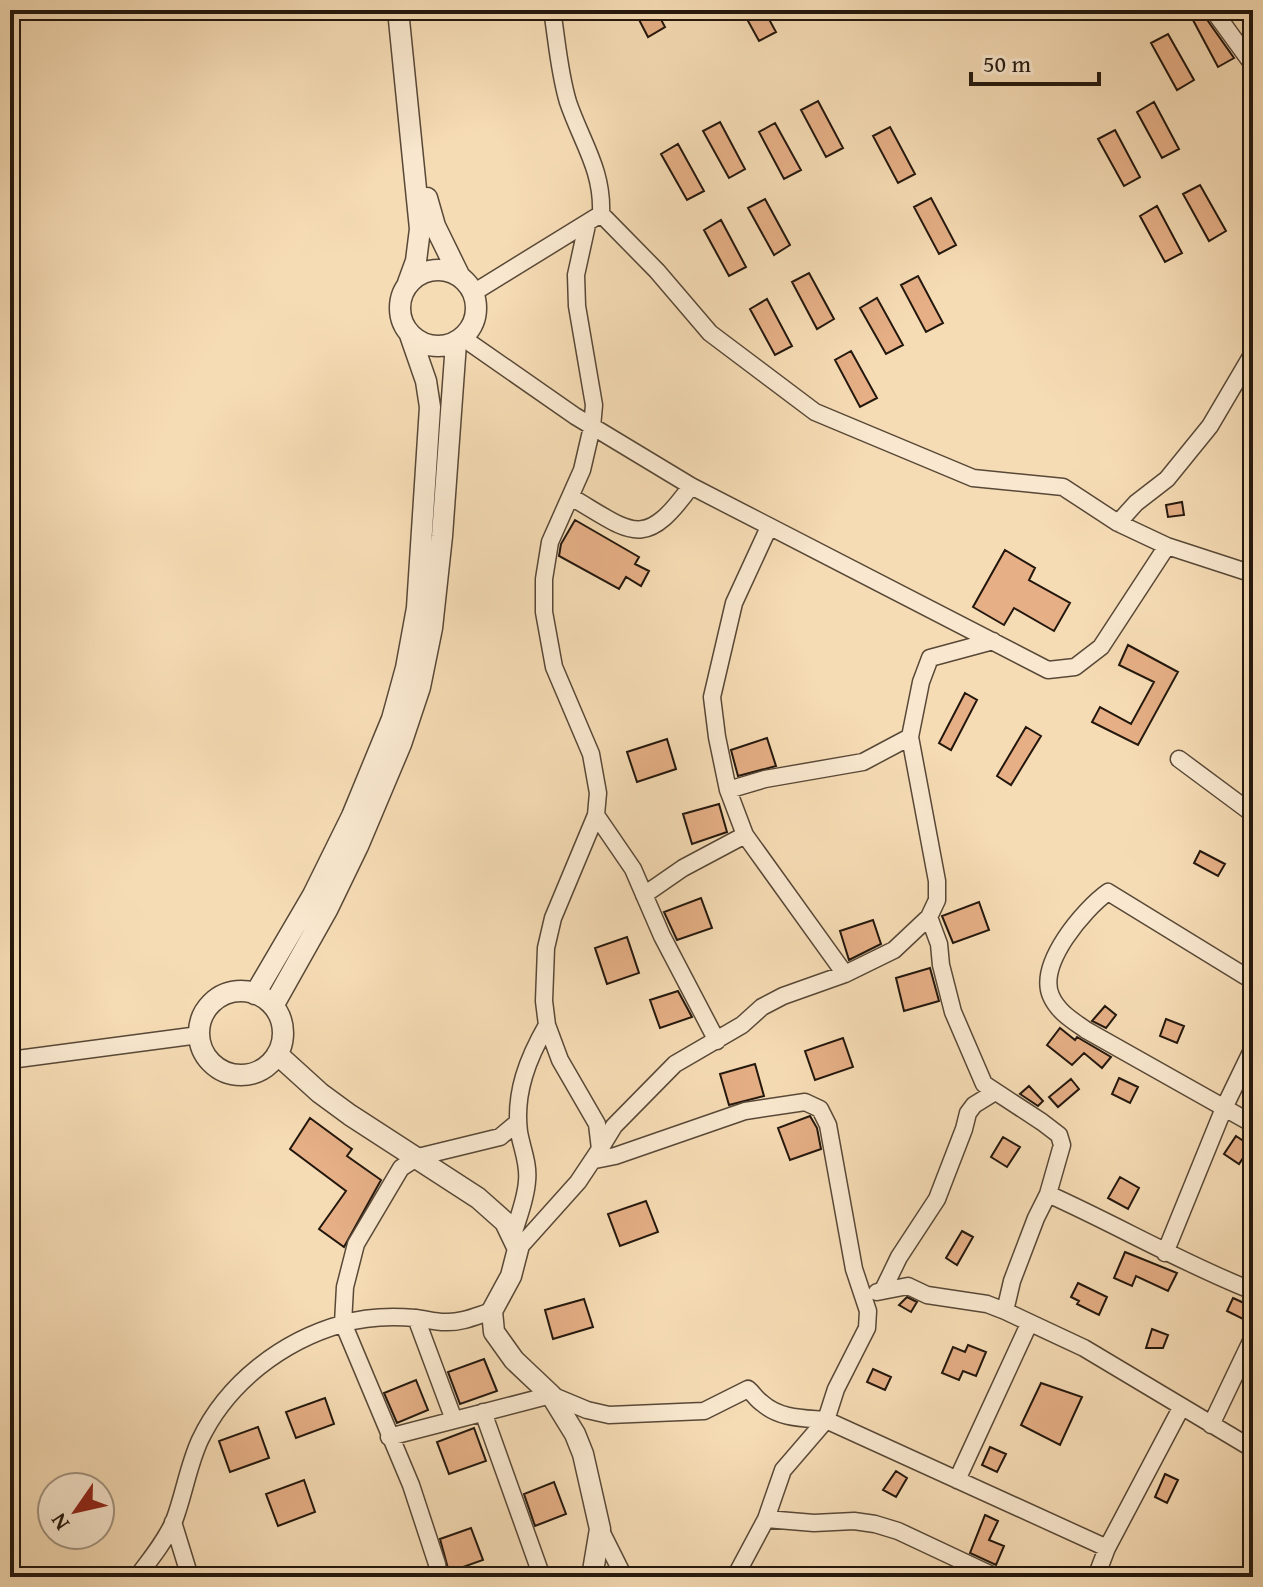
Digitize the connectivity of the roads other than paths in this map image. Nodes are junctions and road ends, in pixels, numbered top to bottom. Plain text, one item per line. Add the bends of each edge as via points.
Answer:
1 (398, 10) edge
2 (410, 10) edge
3 (552, 10) edge
4 (1213, 10) edge
5 (1253, 65) edge
6 (601, 214) junction
7 (587, 225) junction
8 (459, 275) junction
9 (408, 283) junction
10 (473, 293) junction
11 (410, 335) junction
12 (459, 340) junction
13 (1253, 353) edge
14 (592, 427) junction
15 (691, 486) junction
16 (571, 497) junction
17 (1118, 523) junction
18 (769, 527) junction
19 (1167, 546) junction
20 (1253, 574) edge
21 (993, 641) junction
22 (910, 737) junction
23 (1179, 759) dead end
24 (728, 790) junction
25 (1253, 814) edge
26 (596, 815) junction
27 (745, 835) junction
28 (644, 895) junction
29 (929, 917) junction
30 (845, 974) junction
31 (1253, 981) edge
32 (255, 994) junction
33 (273, 1006) junction
34 (547, 1025) junction
35 (199, 1035) junction
36 (717, 1041) junction
37 (1253, 1048) edge
38 (277, 1054) junction
39 (10, 1060) edge
40 (995, 1092) junction
41 (1224, 1108) junction
42 (518, 1122) junction
43 (1253, 1124) edge
44 (598, 1154) junction
45 (418, 1157) junction
46 (1048, 1194) junction
47 (515, 1242) junction
48 (1165, 1253) junction
49 (883, 1290) junction
50 (1253, 1291) edge
51 (865, 1298) junction
52 (492, 1311) junction
53 (1005, 1311) junction
54 (416, 1318) junction
55 (343, 1323) junction
56 (1029, 1324) junction
57 (1253, 1337) edge
58 (551, 1395) junction
59 (1181, 1408) junction
60 (483, 1412) junction
61 (454, 1420) junction
62 (826, 1420) junction
63 (1211, 1425) junction
64 (389, 1437) junction
65 (1253, 1449) edge
66 (957, 1480) junction
67 (766, 1519) junction
68 (173, 1522) junction
69 (600, 1529) junction
70 (1107, 1548) junction
71 (137, 1577) edge
72 (190, 1577) edge
73 (439, 1577) edge
74 (542, 1577) edge
75 (592, 1577) edge
76 (624, 1577) edge
77 (735, 1577) edge
78 (996, 1577) edge
79 (1096, 1577) edge

1 - 9 street via 420,229
2 - 8 street via 427,199
3 - 6 street via 559,70 602,191
4 - 5 street
6 - 7 street
6 - 17 street via 710,333 815,412 973,478 1063,487
7 - 10 street
7 - 14 street via 576,275 594,405
8 - 9 street via 432,270
8 - 10 street
9 - 11 street via 399,309
10 - 12 street via 475,318
11 - 12 street via 440,347
11 - 32 street via 430,407 417,608 406,668 392,719 352,816
12 - 14 street
12 - 33 street via 432,628 420,687 358,846
13 - 17 street via 1200,439 1167,479
14 - 15 street
14 - 16 street
15 - 16 street via 653,528 627,530
15 - 18 street
16 - 26 street via 550,542 544,612 554,667 591,754
17 - 19 street
18 - 21 street
18 - 24 street via 734,603 712,697
19 - 20 street
19 - 21 street via 1101,647 1075,667 1048,670
21 - 22 street via 930,658
22 - 24 street via 863,762
22 - 29 street via 937,881 937,900
23 - 25 street
24 - 27 street
26 - 28 street
26 - 34 street via 546,948
27 - 28 street
27 - 30 street
28 - 36 street
29 - 30 street via 894,950
29 - 40 street via 953,1012 984,1084
30 - 36 street via 762,1007
31 - 41 street via 1108,892 1085,910 1063,941 1048,977 1049,993 1060,1011
32 - 33 street
32 - 35 street via 241,991 216,999 206,1009
33 - 38 street via 282,1023
34 - 42 street via 522,1078
34 - 44 street via 565,1070 597,1124
35 - 38 street via 202,1050 224,1072 255,1073
35 - 39 street
36 - 44 street via 675,1064 614,1126
37 - 41 street
38 - 45 street via 320,1093
40 - 46 street via 1059,1135 1062,1145
40 - 49 street via 968,1113 937,1199
41 - 43 street
41 - 48 street
42 - 45 street via 500,1137
42 - 47 street via 527,1184
44 - 47 street
44 - 51 street via 615,1156 745,1111 805,1102 820,1109 828,1125 854,1269
45 - 47 street via 478,1198 505,1222
45 - 55 street via 401,1168 356,1244
46 - 48 street
46 - 53 street
47 - 52 street via 511,1276
48 - 50 street
49 - 51 street
49 - 53 street via 908,1286
51 - 62 street via 867,1328
52 - 54 street via 462,1321
52 - 58 street via 500,1344
53 - 56 street
54 - 55 street
54 - 61 street
55 - 64 street
55 - 68 street via 271,1357 238,1384 201,1439
56 - 59 street via 1084,1348
56 - 66 street
57 - 63 street
58 - 60 street
58 - 62 street via 609,1415 704,1411 748,1389 776,1412
58 - 69 street via 583,1454
59 - 63 street
59 - 70 street
60 - 61 street
60 - 74 street
61 - 64 street
62 - 66 street
62 - 67 street via 783,1470
63 - 65 street
64 - 73 street via 411,1485
66 - 70 street
67 - 77 street
67 - 78 street via 875,1524
68 - 71 street
68 - 72 street
69 - 75 street
69 - 76 street
70 - 79 street

